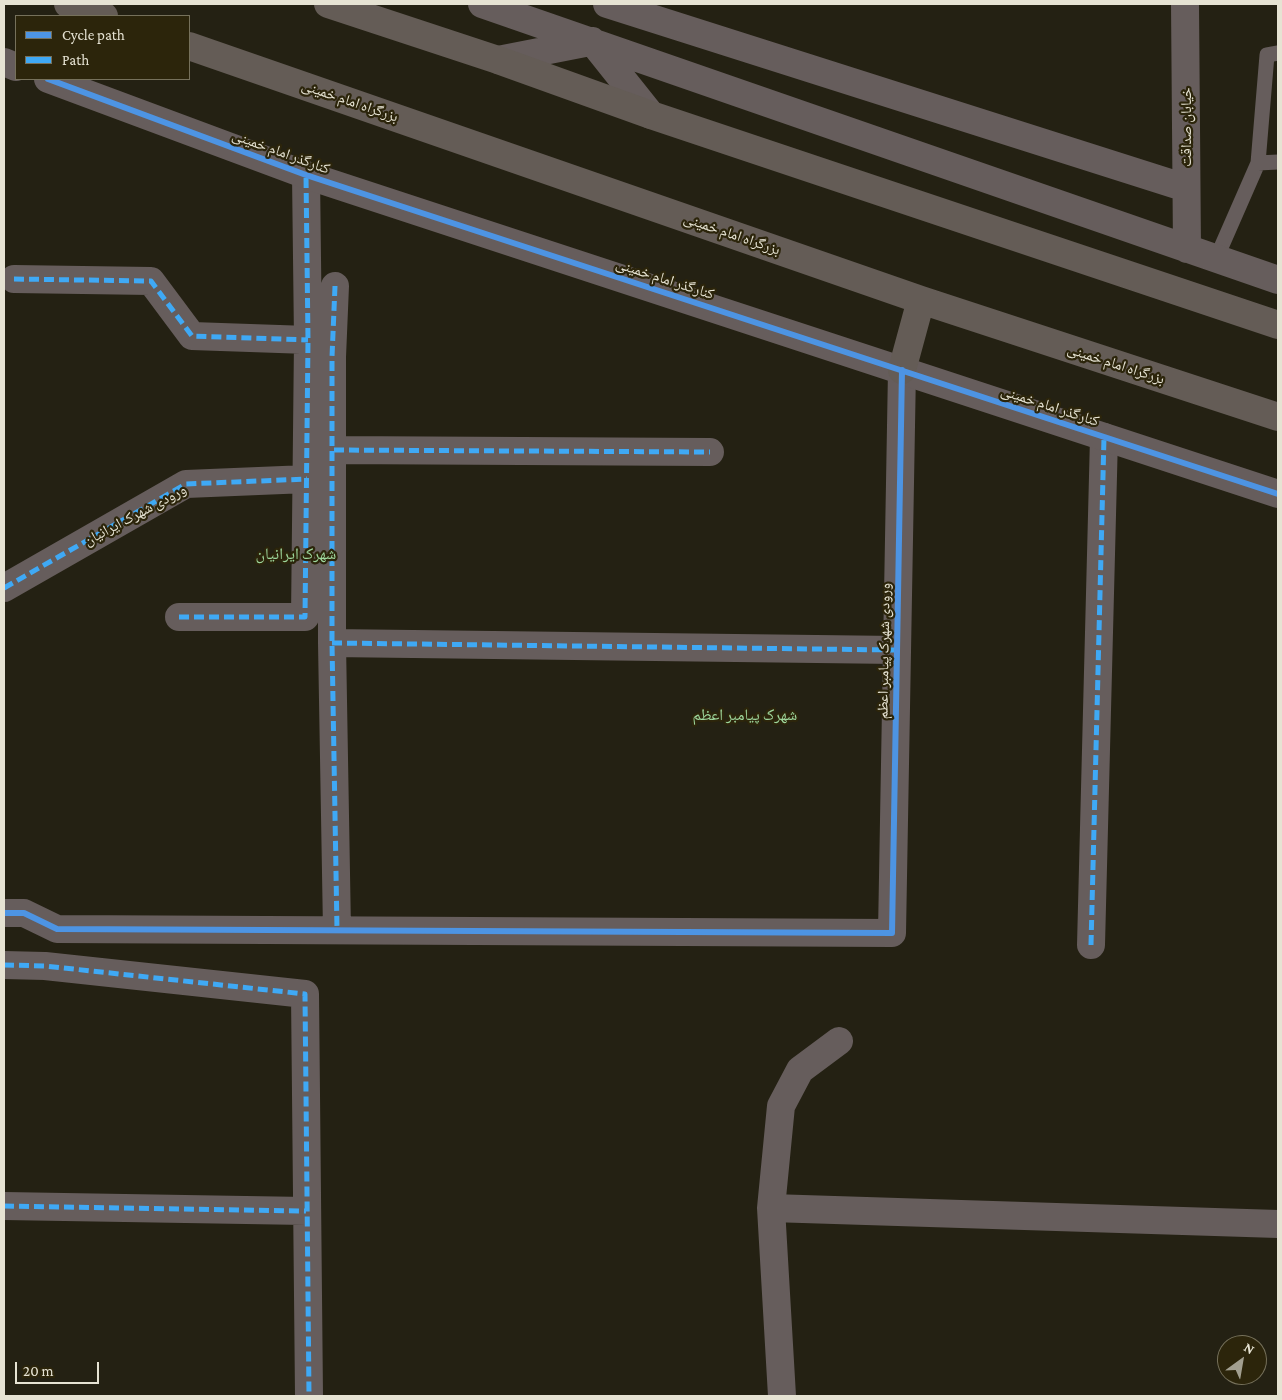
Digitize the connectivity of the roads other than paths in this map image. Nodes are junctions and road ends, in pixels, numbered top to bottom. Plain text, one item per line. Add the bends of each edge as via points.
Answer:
1 (68, 4) edge
2 (328, 4) edge
3 (482, 4) edge
4 (607, 4) edge
5 (1185, 4) edge
6 (101, 15) edge
7 (592, 41) junction
8 (190, 46) edge
9 (1278, 53) edge
10 (498, 60) junction
11 (51, 80) edge
12 (651, 116) junction
13 (1278, 162) edge
14 (1258, 163) junction
15 (306, 175) junction
16 (1186, 188) junction
17 (1187, 249) junction
18 (1216, 259) junction
19 (14, 279) dead end
20 (1278, 280) edge
21 (335, 286) dead end
22 (921, 300) junction
23 (1278, 326) edge
24 (308, 340) junction
25 (902, 370) junction
26 (1278, 417) edge
27 (1104, 436) junction
28 (334, 450) junction
29 (710, 452) dead end
30 (307, 479) junction
31 (1278, 494) edge
32 (4, 588) edge
33 (179, 618) dead end
34 (332, 643) junction
35 (897, 650) junction
36 (4, 913) edge
37 (337, 930) junction
38 (1091, 945) dead end
39 (4, 965) edge
40 (839, 1041) dead end
41 (4, 1206) edge
42 (771, 1208) junction
43 (306, 1210) junction
44 (1278, 1224) edge
45 (309, 1396) edge
46 (782, 1396) edge

1 - 6 highway
2 - 10 highway
3 - 7 street
4 - 16 street
5 - 16 street, خیابان صداقت
7 - 10 street
7 - 12 street
7 - 17 street
8 - 22 highway, بزرگراه امام خمینی
9 - 14 lane via 1267,55
10 - 12 highway
11 - 15 street, کنارگذر امام خمینی
12 - 23 highway
13 - 14 lane
14 - 18 lane
15 - 24 street
15 - 25 street, کنارگذر امام خمینی
16 - 17 street, خیابان صداقت
17 - 18 street
18 - 20 street
19 - 24 street via 151,281 192,336
21 - 28 street via 332,357
22 - 25 highway
22 - 26 highway, بزرگراه امام خمینی
24 - 30 street
25 - 27 street, کنارگذر امام خمینی
25 - 35 street, ورودی شهرک پیامبر اعظم
27 - 31 street, کنارگذر امام خمینی
27 - 38 street
28 - 29 street
28 - 34 street
30 - 32 street, ورودی شهرک ایرانیان via 186,484
30 - 33 street via 305,617
34 - 35 street
34 - 37 street
35 - 37 street, ورودی شهرک پیامبر اعظم via 892,933
36 - 37 street via 24,913 57,929
39 - 43 street via 45,966 305,994
40 - 42 street via 800,1070 781,1106
41 - 43 street
42 - 44 street
42 - 46 street
43 - 45 street

